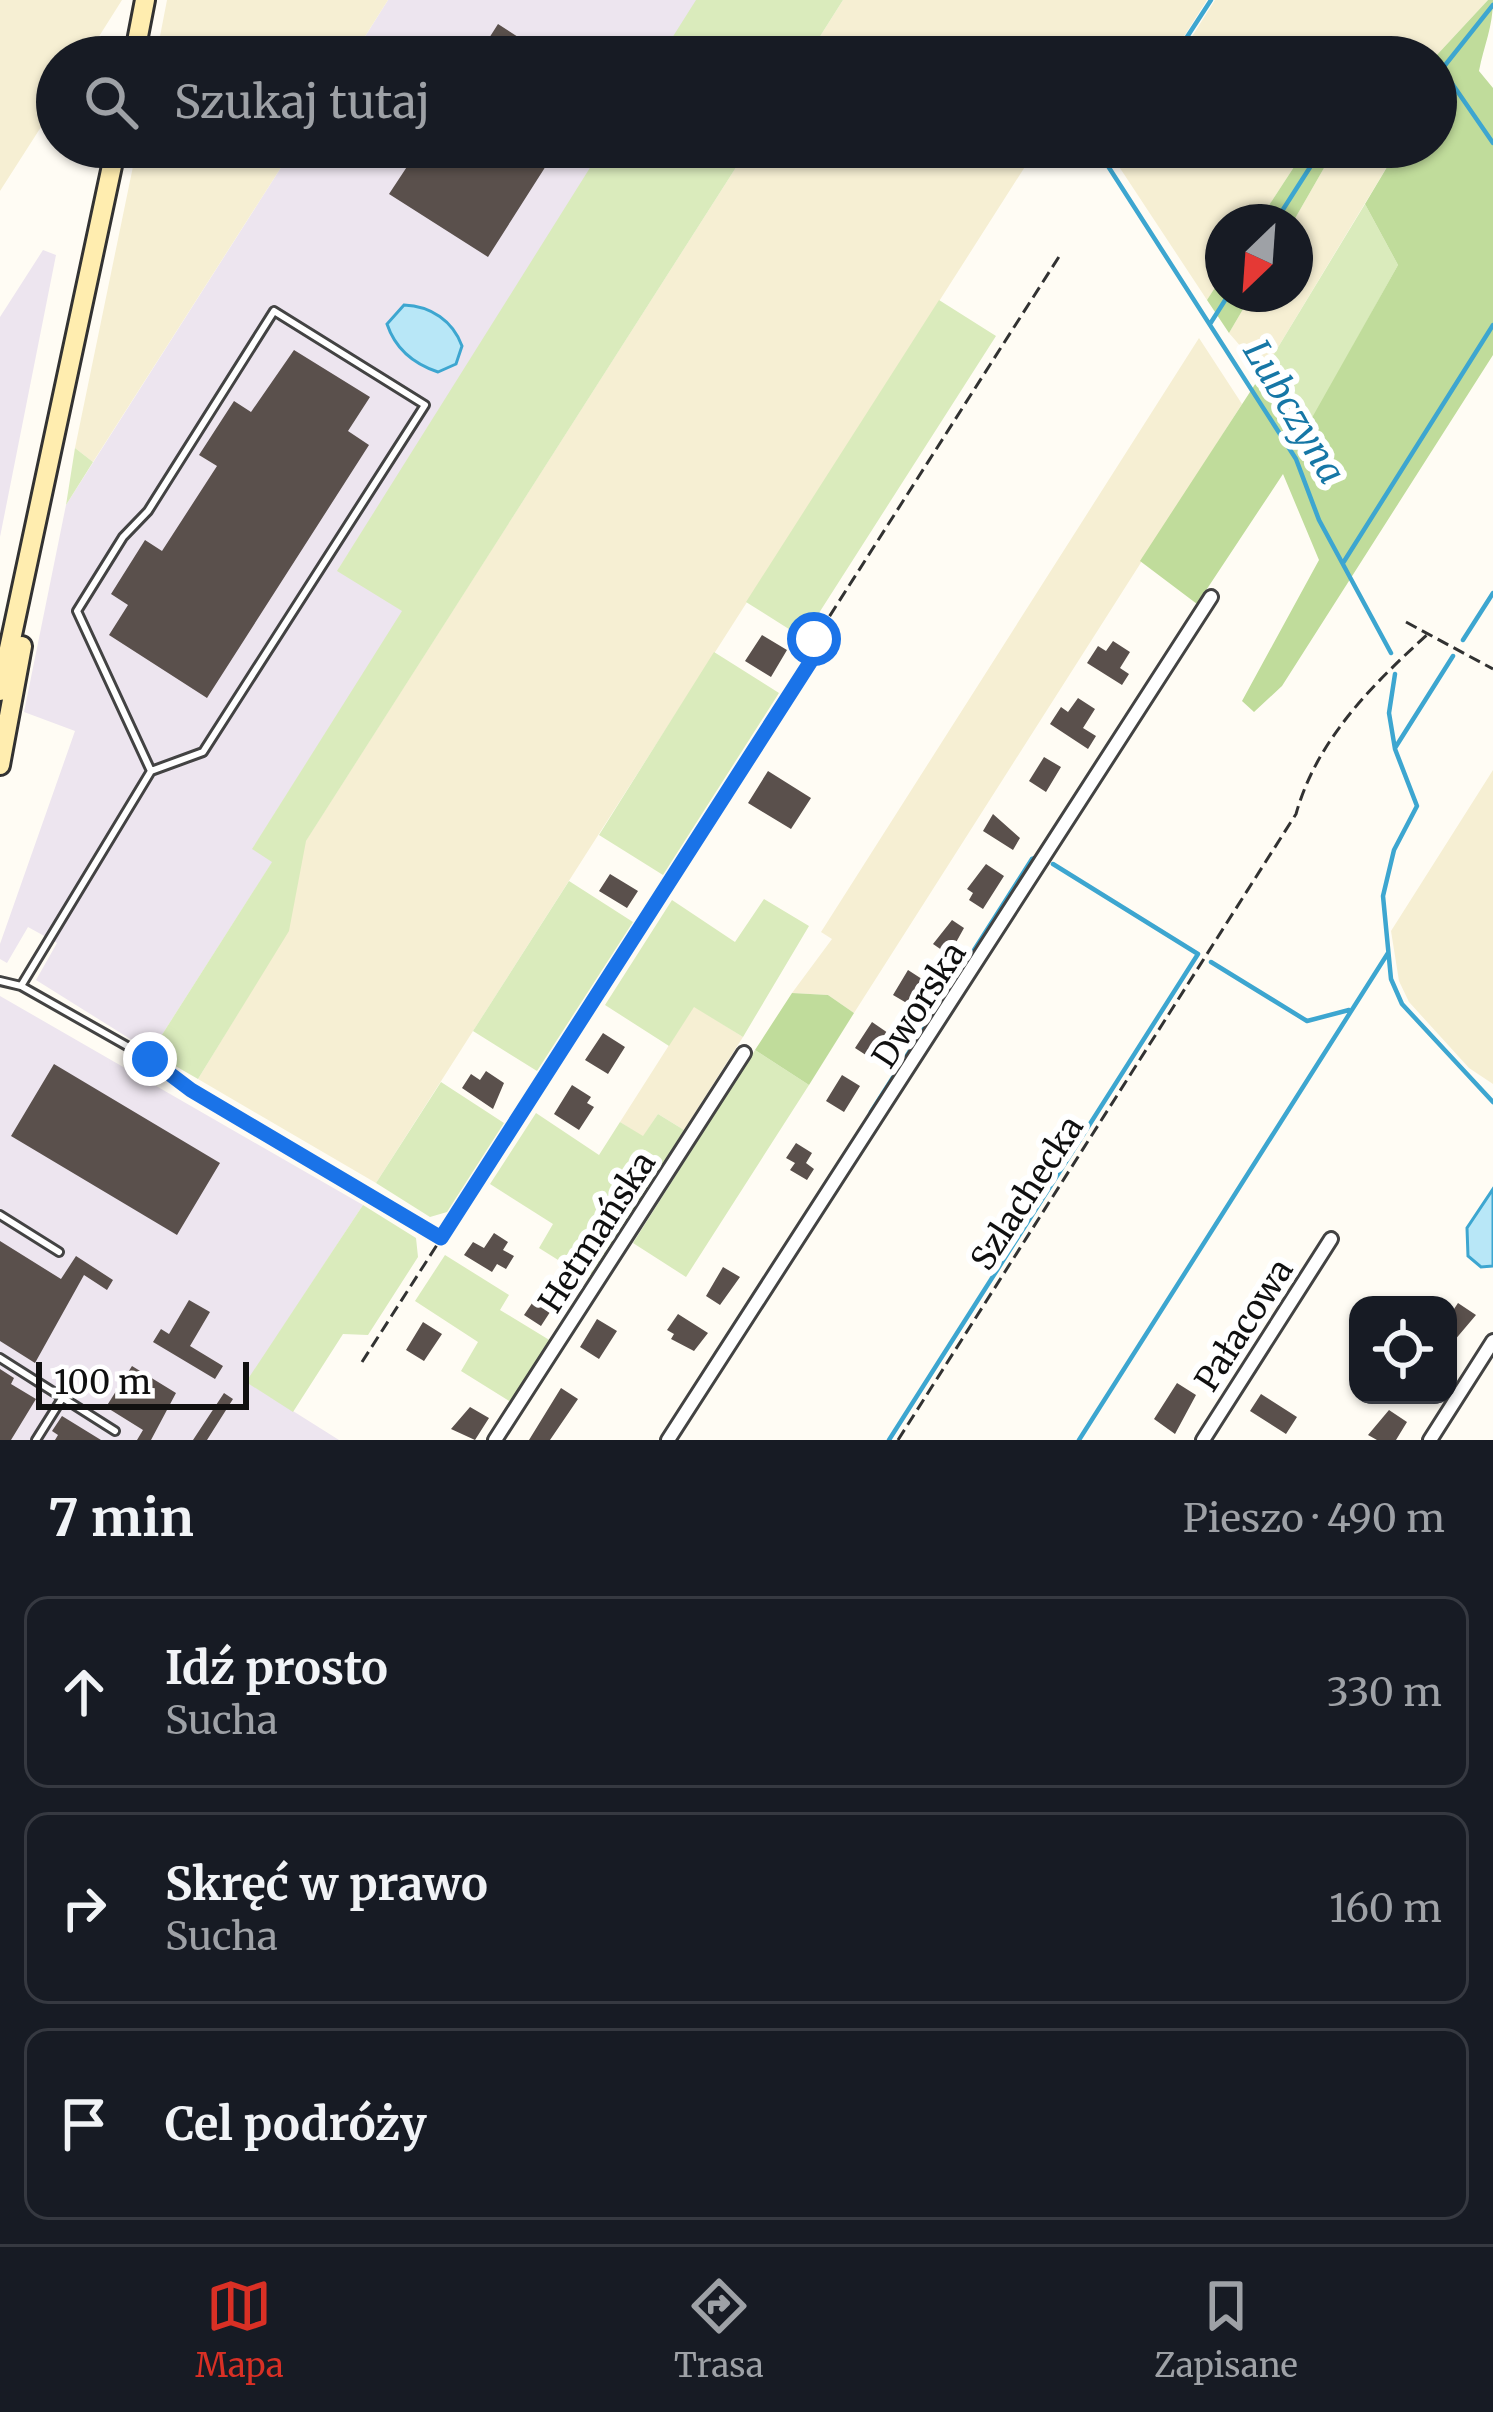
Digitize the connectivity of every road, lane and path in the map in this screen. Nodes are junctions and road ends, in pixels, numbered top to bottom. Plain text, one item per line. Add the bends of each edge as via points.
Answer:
1 (145, 0) edge
2 (138, 36) edge
3 (112, 168) edge
4 (1062, 252) dead end
5 (44, 504) junction
6 (1211, 597) dead end
7 (1406, 622) dead end
8 (1429, 633) junction
9 (1493, 669) edge
10 (0, 691) edge
11 (0, 762) edge
12 (151, 771) junction
13 (0, 981) edge
14 (21, 986) junction
15 (744, 1054) dead end
16 (150, 1059) joint
17 (0, 1215) edge
18 (441, 1238) junction
19 (1331, 1239) dead end
20 (59, 1252) dead end
21 (1493, 1341) edge
22 (0, 1358) edge
23 (362, 1362) dead end
24 (63, 1397) junction
25 (115, 1431) dead end
26 (36, 1440) edge
27 (495, 1440) edge
28 (668, 1440) edge
29 (898, 1440) edge
30 (1203, 1440) edge
31 (1430, 1440) edge

1 - 2 main road
3 - 5 main road
4 - 18 path
5 - 10 main road
5 - 11 main road
6 - 28 street, Dworska
7 - 8 path
8 - 9 path
8 - 29 path, Szlachecka via 1363,692 1296,814
12 - 12 lane via 76,611 274,311 425,405 202,752
12 - 14 lane
13 - 14 lane
14 - 16 lane
15 - 27 street, Hetmańska
16 - 18 path
17 - 20 lane
18 - 23 path
19 - 30 street, Pałacowa
21 - 31 street
22 - 24 lane
24 - 25 lane
24 - 26 lane

